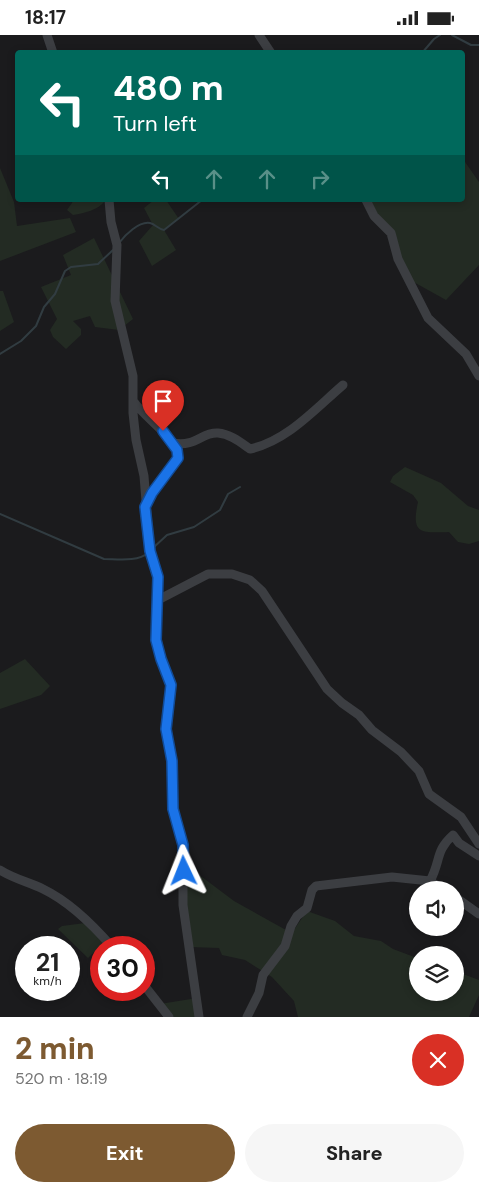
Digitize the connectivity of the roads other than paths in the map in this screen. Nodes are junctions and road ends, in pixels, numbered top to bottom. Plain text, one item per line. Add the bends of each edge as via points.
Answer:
1 (47, 35) edge
2 (259, 35) edge
3 (52, 50) edge
4 (269, 50) edge
5 (109, 202) edge
6 (367, 202) edge
7 (479, 376) edge
8 (342, 385) dead end
9 (134, 402) junction
10 (173, 443) junction
11 (145, 507) junction
12 (158, 600) junction
13 (479, 844) edge
14 (479, 857) edge
15 (0, 870) edge
16 (430, 881) joint
17 (464, 903) edge
18 (479, 914) edge
19 (103, 936) edge
20 (155, 999) edge
21 (169, 1017) edge
22 (199, 1017) edge
23 (247, 1017) edge

1 - 3 street
2 - 4 street
5 - 9 street via 117,245 115,301 133,376
6 - 7 street via 374,216 391,233 398,259 428,318 466,354
8 - 10 street via 298,424 260,447 250,449 218,433 186,445
9 - 10 street
9 - 11 street
10 - 11 street via 178,458
11 - 12 street via 150,551 158,577
12 - 13 street via 208,574 232,574 257,584 327,689 401,752 419,771 429,794 461,817
12 - 22 street via 156,640 171,685 166,723 173,809 183,845 184,905
14 - 16 street via 453,835 441,847
15 - 19 street via 14,879 44,889 94,925
16 - 23 street via 392,877 316,886 307,908 291,926 285,945 264,975
17 - 18 street
20 - 21 street

